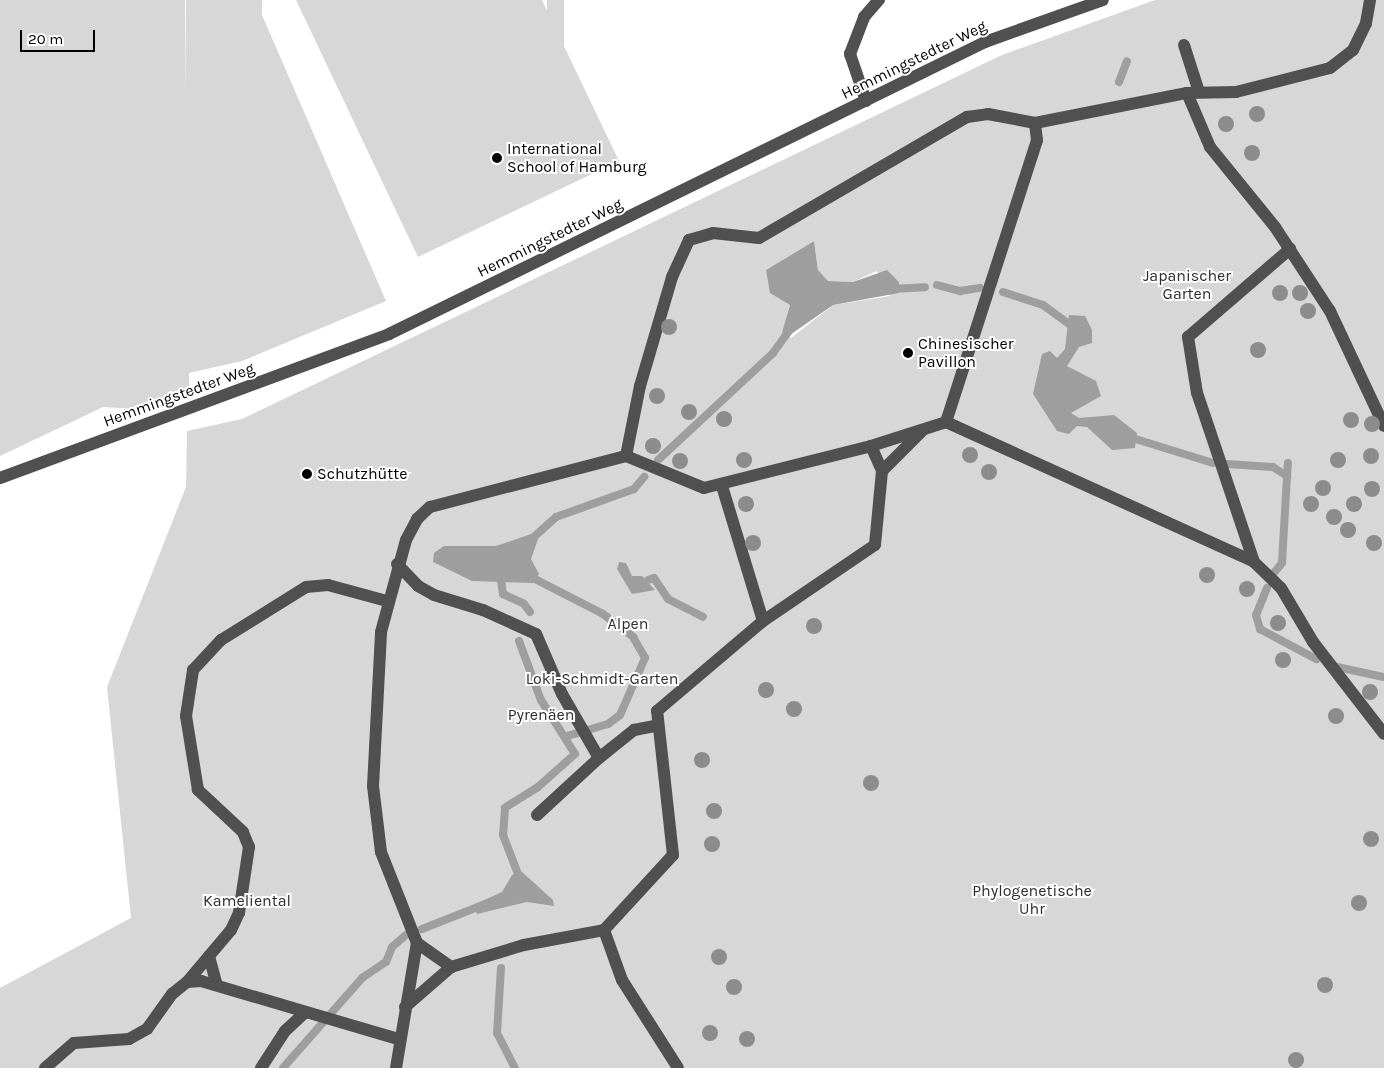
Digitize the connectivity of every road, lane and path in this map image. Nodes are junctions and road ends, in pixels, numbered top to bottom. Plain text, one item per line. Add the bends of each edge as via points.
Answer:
1 (879, 0) edge
2 (1102, 0) edge
3 (1370, 0) edge
4 (1088, 2) edge
5 (1184, 45) dead end
6 (1193, 92) junction
7 (866, 101) junction
8 (1035, 123) junction
9 (1290, 249) junction
10 (946, 422) junction
11 (1384, 426) edge
12 (925, 428) junction
13 (871, 446) junction
14 (626, 456) junction
15 (882, 471) junction
16 (0, 478) edge
17 (722, 486) junction
18 (1254, 562) junction
19 (398, 564) junction
20 (387, 601) junction
21 (763, 621) junction
22 (655, 726) junction
23 (1384, 734) edge
24 (599, 758) junction
25 (537, 814) dead end
26 (604, 930) junction
27 (417, 943) junction
28 (209, 956) junction
29 (451, 967) junction
30 (187, 982) junction
31 (216, 983) junction
32 (405, 1007) junction
33 (306, 1014) junction
34 (398, 1039) junction
35 (45, 1068) edge
36 (261, 1068) edge
37 (396, 1068) edge
38 (678, 1068) edge

1 - 7 street via 864,18 850,54
2 - 4 street, Hemmingstedter Weg
3 - 6 street via 1366,23 1353,50 1330,68 1236,92
4 - 7 street, Hemmingstedter Weg via 985,42
5 - 6 street
6 - 8 street
6 - 9 street via 1210,147
7 - 16 street, Hemmingstedter Weg via 388,334
8 - 10 street via 1036,140
8 - 14 street via 988,114 967,117 759,238 713,233 689,240 672,277 640,386
9 - 11 street via 1330,311
9 - 18 street via 1188,337 1197,393
10 - 12 street
10 - 18 street
12 - 13 street
12 - 15 street
13 - 15 street
13 - 17 street
14 - 17 street via 704,488
14 - 19 street via 430,507 417,519
15 - 21 street via 876,545
17 - 21 street
18 - 23 street via 1280,588 1312,642
19 - 20 street
19 - 24 street via 434,595 483,610 536,634 580,727
20 - 27 street via 375,695 373,786 381,852
20 - 28 street via 328,585 306,587 221,640 193,670 186,716 198,790 243,832 249,847 239,913
21 - 22 street via 664,703 657,711
22 - 24 street via 634,730
22 - 26 street via 673,854
24 - 25 street
26 - 29 street via 524,945
26 - 38 street via 622,980
27 - 29 street
27 - 32 street
28 - 30 street
28 - 31 street
29 - 32 street
30 - 31 street
30 - 35 street via 172,994 147,1029 129,1039 74,1042
31 - 33 street
32 - 34 street
33 - 34 street
33 - 36 street via 284,1031
34 - 37 street

